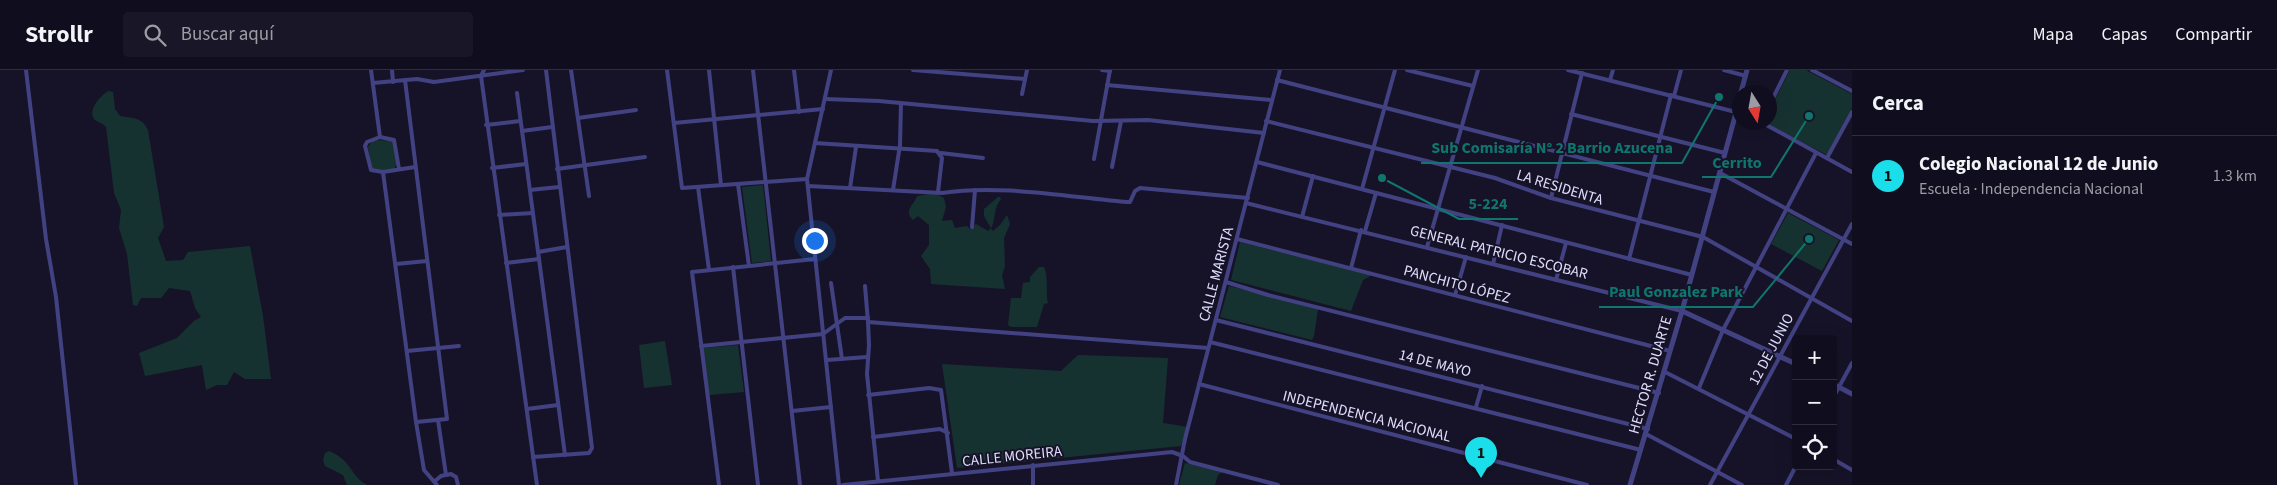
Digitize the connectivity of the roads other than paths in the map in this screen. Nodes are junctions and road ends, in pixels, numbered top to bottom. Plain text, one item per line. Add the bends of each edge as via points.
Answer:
1 (26, 70) edge
2 (371, 70) edge
3 (392, 70) edge
4 (484, 70) edge
5 (523, 70) edge
6 (546, 70) edge
7 (571, 70) edge
8 (667, 70) edge
9 (709, 70) edge
10 (753, 70) edge
11 (794, 70) edge
12 (831, 70) edge
13 (913, 70) edge
14 (1027, 70) edge
15 (1102, 70) edge
16 (1110, 70) edge
17 (1280, 70) edge
18 (1395, 70) edge
19 (1407, 70) edge
20 (1478, 70) edge
21 (1568, 70) edge
22 (1613, 70) edge
23 (1681, 70) edge
24 (1724, 70) edge
25 (1787, 70) edge
26 (1812, 70) edge
27 (1582, 73) junction
28 (1746, 73) edge
29 (481, 76) junction
30 (1025, 79) junction
31 (404, 80) junction
32 (1277, 80) junction
33 (1610, 80) junction
34 (393, 82) junction
35 (373, 83) junction
36 (1107, 85) junction
37 (1852, 85) edge
38 (1473, 86) junction
39 (1777, 90) edge
40 (1851, 91) edge
41 (517, 93) dead end
42 (1022, 94) dead end
43 (1672, 96) junction
44 (825, 99) junction
45 (1271, 100) junction
46 (901, 103) junction
47 (1384, 108) junction
48 (823, 109) junction
49 (636, 110) dead end
50 (1732, 111) edge
51 (799, 112) junction
52 (1852, 112) edge
53 (1572, 114) junction
54 (758, 115) junction
55 (578, 118) junction
56 (714, 119) junction
57 (520, 121) junction
58 (1101, 121) junction
59 (1122, 121) junction
60 (1266, 121) junction
61 (674, 123) junction
62 (486, 125) junction
63 (552, 127) junction
64 (1461, 127) junction
65 (1732, 130) edge
66 (1775, 130) edge
67 (522, 131) junction
68 (1264, 133) junction
69 (1660, 137) junction
70 (380, 138) junction
71 (815, 143) junction
72 (856, 147) junction
73 (1373, 148) junction
74 (900, 149) junction
75 (1562, 153) junction
76 (1725, 153) junction
77 (1816, 153) junction
78 (941, 154) junction
79 (645, 157) dead end
80 (983, 158) dead end
81 (1827, 158) junction
82 (1094, 159) dead end
83 (1257, 162) junction
84 (526, 164) junction
85 (584, 165) junction
86 (1112, 167) dead end
87 (415, 168) junction
88 (492, 168) junction
89 (1449, 168) junction
90 (399, 169) junction
91 (557, 169) junction
92 (383, 172) junction
93 (1852, 172) edge
94 (1720, 173) junction
95 (1313, 176) junction
96 (1649, 176) junction
97 (807, 179) junction
98 (766, 182) junction
99 (738, 184) junction
100 (721, 185) junction
101 (808, 186) junction
102 (560, 187) junction
103 (698, 187) junction
104 (850, 188) junction
105 (1362, 189) junction
106 (530, 190) junction
107 (893, 190) junction
108 (975, 190) junction
109 (938, 192) junction
110 (1714, 192) junction
111 (1376, 193) junction
112 (589, 196) dead end
113 (1551, 198) junction
114 (1247, 201) junction
115 (1438, 208) junction
116 (1785, 208) junction
117 (533, 213) junction
118 (499, 215) junction
119 (1302, 217) junction
120 (1638, 221) junction
121 (1852, 224) edge
122 (1502, 225) junction
123 (972, 227) dead end
124 (1363, 231) junction
125 (1702, 237) junction
126 (1237, 239) junction
127 (1843, 240) junction
128 (1566, 243) junction
129 (1852, 244) edge
130 (1427, 246) junction
131 (567, 247) junction
132 (538, 252) junction
133 (1466, 257) junction
134 (539, 259) junction
135 (815, 259) junction
136 (1629, 259) junction
137 (427, 261) junction
138 (506, 263) junction
139 (775, 263) junction
140 (396, 264) junction
141 (1493, 264) junction
142 (750, 266) junction
143 (1755, 266) junction
144 (732, 267) junction
145 (1350, 268) junction
146 (709, 270) junction
147 (1692, 276) junction
148 (1556, 280) junction
149 (1226, 282) junction
150 (831, 283) dead end
151 (865, 286) dead end
152 (1455, 295) junction
153 (1811, 298) junction
154 (1682, 311) junction
155 (868, 320) junction
156 (1216, 320) junction
157 (1852, 321) edge
158 (837, 325) junction
159 (1723, 330) junction
160 (823, 334) junction
161 (784, 338) junction
162 (1210, 342) junction
163 (740, 343) junction
164 (459, 346) dead end
165 (701, 346) junction
166 (438, 347) junction
167 (1208, 348) junction
168 (407, 351) junction
169 (1671, 351) junction
170 (1780, 355) junction
171 (867, 357) junction
172 (842, 359) junction
173 (827, 360) junction
174 (1792, 362) edge
175 (1852, 363) edge
176 (1665, 372) junction
177 (1199, 384) junction
178 (1482, 386) junction
179 (1839, 387) junction
180 (1699, 388) junction
181 (1837, 391) edge
182 (1659, 392) junction
183 (1852, 394) edge
184 (868, 395) junction
185 (558, 405) junction
186 (831, 407) junction
187 (1476, 408) junction
188 (527, 409) junction
189 (792, 411) junction
190 (1749, 415) junction
191 (438, 420) junction
192 (416, 422) junction
193 (1647, 431) junction
194 (948, 433) junction
195 (872, 437) junction
196 (1792, 437) edge
197 (1641, 450) junction
198 (565, 455) junction
199 (1183, 456) junction
200 (533, 457) junction
201 (1837, 461) edge
202 (1033, 465) junction
203 (1794, 470) edge
204 (1852, 470) edge
205 (1718, 472) junction
206 (952, 473) junction
207 (446, 475) junction
208 (1255, 479) junction
209 (878, 481) junction
210 (436, 483) edge
211 (76, 485) edge
212 (458, 485) edge
213 (537, 485) edge
214 (719, 485) edge
215 (758, 485) edge
216 (800, 485) edge
217 (843, 485) edge
218 (1033, 485) edge
219 (1176, 485) edge
220 (1253, 485) edge
221 (1278, 485) edge
222 (1587, 485) edge
223 (1630, 485) edge
224 (1710, 485) edge
225 (1742, 485) edge
226 (1786, 485) edge

1 - 211 street via 56,297
2 - 35 street
3 - 34 street
4 - 29 street
5 - 29 street
6 - 63 street
7 - 55 street
8 - 61 street
9 - 56 street
10 - 54 street
11 - 51 street
12 - 44 street
13 - 30 street
14 - 30 street
15 - 16 street
16 - 36 street
17 - 32 street, CALLE MARISTA
18 - 47 street
19 - 38 street
20 - 38 street
21 - 27 street
22 - 33 street
23 - 43 street
24 - 28 street
25 - 39 street
26 - 40 street
27 - 33 street
27 - 53 street
29 - 31 street via 434,82
29 - 62 street
30 - 42 street
31 - 34 street
31 - 87 street
32 - 45 street, CALLE MARISTA
32 - 47 street
33 - 43 street
34 - 35 street
35 - 70 street
36 - 45 street
36 - 58 street
37 - 40 street
38 - 64 street
41 - 57 street
43 - 50 street
43 - 69 street
44 - 46 street
44 - 48 street
45 - 60 street, CALLE MARISTA
46 - 58 street
46 - 74 street
47 - 64 street
47 - 73 street
48 - 51 street
48 - 71 street
49 - 55 street
51 - 54 street
52 - 81 street
53 - 69 street
53 - 75 street
54 - 56 street
54 - 98 street
55 - 85 street
56 - 61 street
56 - 100 street
57 - 62 street
57 - 67 street
58 - 59 street
58 - 82 street
59 - 68 street via 1148,120
59 - 86 street
60 - 68 street, CALLE MARISTA
60 - 73 street, LA RESIDENTA
61 - 103 street via 682,188
62 - 88 street
63 - 67 street
63 - 91 street
64 - 75 street
64 - 89 street
65 - 76 street, HECTOR R. DUARTE
66 - 77 street
67 - 84 street
68 - 83 street, CALLE MARISTA
69 - 76 street
69 - 96 street
70 - 90 street via 396,142
70 - 92 street via 367,142 365,146 369,168
71 - 72 street
71 - 97 street
72 - 74 street
72 - 104 street
73 - 89 street, LA RESIDENTA
73 - 105 street
74 - 78 street
74 - 107 street
75 - 96 street
75 - 113 street
76 - 94 street, HECTOR R. DUARTE
77 - 81 street
77 - 116 street
78 - 80 street
78 - 109 street
79 - 85 street
81 - 93 street
83 - 95 street
83 - 114 street, CALLE MARISTA
84 - 88 street
84 - 106 street
85 - 91 street
85 - 112 street
87 - 90 street
87 - 137 street
88 - 118 street
89 - 113 street, LA RESIDENTA via 1495,178
89 - 115 street
90 - 92 street
91 - 102 street
92 - 140 street
94 - 110 street, HECTOR R. DUARTE
94 - 116 street
95 - 105 street
95 - 119 street
96 - 110 street
96 - 120 street
97 - 98 street
97 - 101 street
98 - 99 street
98 - 139 street
99 - 100 street
99 - 142 street
100 - 103 street
101 - 104 street
101 - 135 street
102 - 106 street
102 - 131 street
103 - 146 street
104 - 107 street
105 - 111 street
106 - 117 street
107 - 109 street
108 - 109 street
108 - 114 street, GENERAL PATRICIO ESCOBAR via 1130,202 1140,188
108 - 123 street
110 - 125 street, HECTOR R. DUARTE
111 - 115 street
111 - 124 street
113 - 120 street, LA RESIDENTA
114 - 119 street, GENERAL PATRICIO ESCOBAR
114 - 126 street, CALLE MARISTA
115 - 122 street
115 - 130 street
116 - 127 street
116 - 143 street
117 - 118 street
117 - 132 street
118 - 138 street
119 - 124 street, GENERAL PATRICIO ESCOBAR
120 - 125 street, LA RESIDENTA
120 - 136 street
121 - 127 street, 12 DE JUNIO
122 - 128 street
122 - 141 street
124 - 130 street, GENERAL PATRICIO ESCOBAR
124 - 145 street
125 - 143 street, LA RESIDENTA
125 - 147 street, HECTOR R. DUARTE
126 - 145 street, PANCHITO LÓPEZ
126 - 149 street, CALLE MARISTA
127 - 129 street
127 - 153 street, 12 DE JUNIO
128 - 136 street
128 - 148 street
130 - 133 street, GENERAL PATRICIO ESCOBAR
131 - 132 street
131 - 198 street via 592,448 589,453
132 - 134 street
133 - 141 street, GENERAL PATRICIO ESCOBAR
133 - 152 street
134 - 138 street
134 - 185 street
135 - 139 street
135 - 160 street
136 - 147 street
137 - 140 street
137 - 166 street
138 - 188 street
139 - 142 street
139 - 161 street
140 - 168 street
141 - 148 street, GENERAL PATRICIO ESCOBAR
142 - 144 street
143 - 153 street, LA RESIDENTA
143 - 159 street
144 - 146 street
144 - 163 street
145 - 152 street, PANCHITO LÓPEZ
146 - 165 street via 692,272
147 - 154 street, HECTOR R. DUARTE
148 - 154 street, GENERAL PATRICIO ESCOBAR
149 - 156 street, CALLE MARISTA
149 - 182 street
150 - 158 street
151 - 155 street
152 - 169 street, PANCHITO LÓPEZ
153 - 157 street, LA RESIDENTA
153 - 170 street, 12 DE JUNIO
154 - 159 street, GENERAL PATRICIO ESCOBAR
154 - 169 street, HECTOR R. DUARTE
155 - 158 street via 845,318
155 - 167 street
155 - 171 street
156 - 162 street, CALLE MARISTA
156 - 178 street, 14 DE MAYO
158 - 160 street
158 - 172 street
159 - 170 street, GENERAL PATRICIO ESCOBAR
159 - 180 street
160 - 161 street
160 - 173 street
161 - 163 street
161 - 189 street
162 - 167 street, CALLE MARISTA
162 - 187 street
163 - 165 street
163 - 215 street
164 - 166 street
165 - 214 street
166 - 168 street
166 - 191 street via 447,419
167 - 177 street, CALLE MARISTA
168 - 192 street
169 - 176 street, HECTOR R. DUARTE
170 - 174 street, GENERAL PATRICIO ESCOBAR
170 - 190 street, 12 DE JUNIO
171 - 172 street
171 - 184 street
172 - 173 street
173 - 186 street
175 - 179 street
176 - 180 street
176 - 182 street, HECTOR R. DUARTE
177 - 199 street, CALLE MARISTA
177 - 222 street, INDEPENDENCIA NACIONAL
178 - 187 street
178 - 193 street, 14 DE MAYO
179 - 181 street
179 - 183 street
180 - 190 street
182 - 193 street, HECTOR R. DUARTE
184 - 194 street via 930,388 941,390
184 - 195 street
185 - 188 street
185 - 198 street
186 - 189 street
186 - 217 street
187 - 197 street
188 - 200 street
189 - 216 street
190 - 196 street
190 - 205 street, 12 DE JUNIO
191 - 192 street
191 - 207 street
192 - 210 street via 424,470
193 - 197 street, HECTOR R. DUARTE
193 - 205 street, 14 DE MAYO
194 - 195 street via 940,429
194 - 206 street
195 - 209 street
197 - 223 street, HECTOR R. DUARTE
198 - 200 street
199 - 202 street, CALLE MOREIRA via 1172,452 1153,453
199 - 208 street, CALLE MOREIRA via 1190,462
199 - 219 street, CALLE MARISTA
200 - 213 street
201 - 204 street
202 - 206 street, CALLE MOREIRA
202 - 218 street
203 - 226 street
205 - 224 street, 12 DE JUNIO
205 - 225 street, 14 DE MAYO
206 - 209 street, CALLE MOREIRA
207 - 210 street
207 - 212 street via 456,477
208 - 220 street
208 - 221 street, CALLE MOREIRA
209 - 217 street, CALLE MOREIRA

